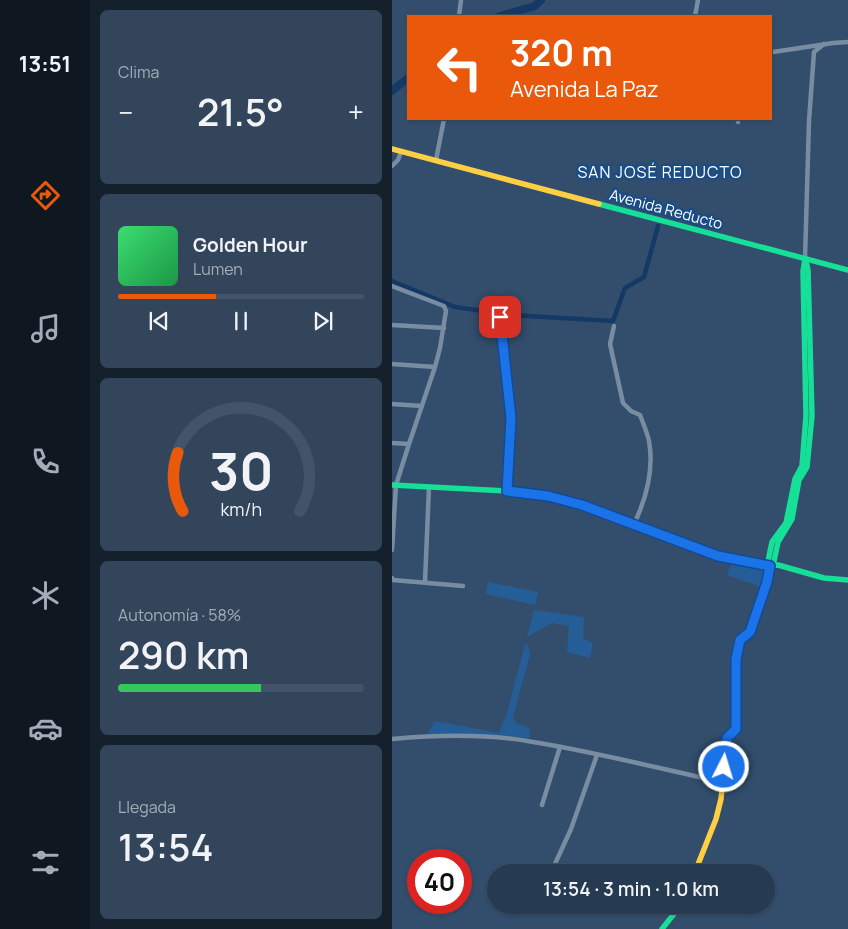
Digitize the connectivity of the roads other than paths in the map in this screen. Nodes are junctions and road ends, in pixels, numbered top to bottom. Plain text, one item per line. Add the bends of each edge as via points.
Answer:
1 (461, 0) edge
2 (698, 0) edge
3 (459, 15) edge
4 (695, 15) edge
5 (848, 42) edge
6 (824, 44) junction
7 (772, 52) edge
8 (444, 120) edge
9 (392, 149) edge
10 (401, 152) junction
11 (436, 160) junction
12 (392, 166) edge
13 (805, 259) junction
14 (848, 270) edge
15 (392, 286) edge
16 (500, 317) dead end
17 (392, 325) edge
18 (614, 326) dead end
19 (444, 328) junction
20 (392, 364) edge
21 (435, 367) junction
22 (392, 404) edge
23 (422, 406) junction
24 (392, 443) edge
25 (408, 444) junction
26 (394, 485) edge
27 (429, 487) junction
28 (507, 491) junction
29 (634, 524) junction
30 (392, 550) edge
31 (770, 566) junction
32 (392, 578) edge
33 (848, 580) edge
34 (425, 582) junction
35 (463, 586) dead end
36 (392, 738) edge
37 (560, 747) junction
38 (597, 755) junction
39 (723, 782) junction
40 (542, 805) dead end
41 (555, 864) edge
42 (697, 864) edge
43 (674, 914) edge
44 (662, 929) edge

1 - 3 street
2 - 4 street
5 - 6 street
6 - 7 street
6 - 13 street via 814,52
8 - 11 street
9 - 10 main road, Avenida Reducto
10 - 11 main road, Avenida Reducto
10 - 12 street
11 - 13 main road, Avenida Reducto
13 - 14 main road, Avenida Reducto
13 - 31 main road via 808,270 807,468 794,491 792,519 778,542
15 - 19 street via 444,306
16 - 28 street via 511,418
17 - 19 street
18 - 29 street via 610,344 623,403 640,415 649,440 648,483
19 - 21 street
20 - 21 street
21 - 23 street
22 - 23 street
23 - 25 street
24 - 25 street
25 - 26 street
26 - 27 main road
26 - 30 street
27 - 28 main road
27 - 34 street
28 - 29 main road via 548,496
29 - 31 main road via 718,556
31 - 33 main road
31 - 39 main road via 750,632 740,640 736,659 736,729 727,738
32 - 34 street
34 - 35 street
36 - 37 street via 486,737
37 - 38 street
37 - 40 street
38 - 39 street
38 - 41 street
39 - 42 main road via 716,819
43 - 44 main road

